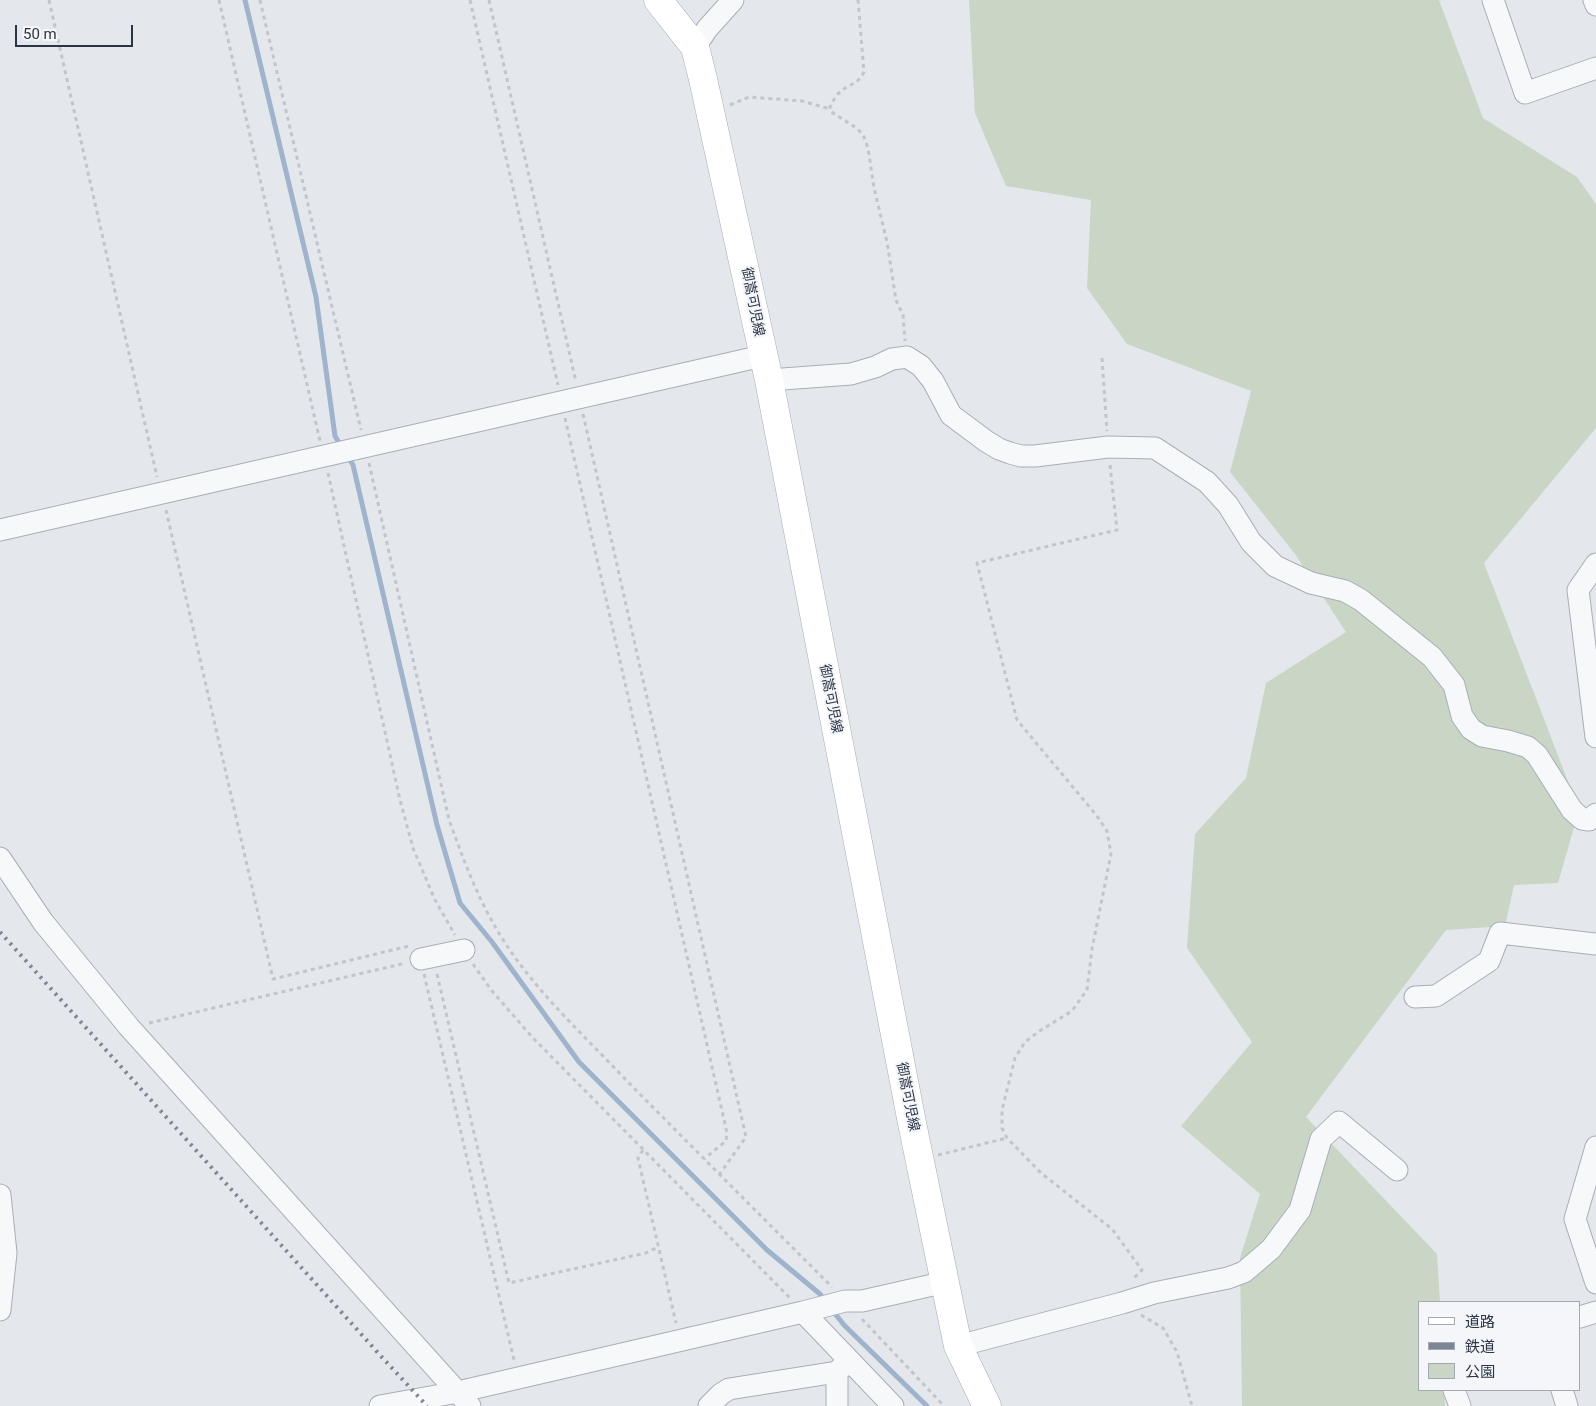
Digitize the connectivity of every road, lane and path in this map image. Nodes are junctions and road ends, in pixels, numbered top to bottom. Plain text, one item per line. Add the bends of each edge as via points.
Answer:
1 (50, 0) edge
2 (219, 0) edge
3 (260, 0) edge
4 (470, 0) edge
5 (490, 0) edge
6 (658, 0) edge
7 (733, 0) edge
8 (858, 0) edge
9 (1493, 0) edge
10 (1594, 0) edge
11 (1596, 5) edge
12 (695, 47) junction
13 (1596, 68) edge
14 (830, 109) junction
15 (711, 114) junction
16 (906, 357) junction
17 (1102, 358) dead end
18 (766, 368) junction
19 (570, 400) junction
20 (365, 447) junction
21 (1108, 448) junction
22 (324, 457) junction
23 (162, 494) junction
24 (0, 530) edge
25 (1596, 564) edge
26 (1596, 737) edge
27 (1596, 814) edge
28 (0, 858) edge
29 (445, 937) dead end
30 (459, 942) junction
31 (1596, 944) edge
32 (424, 953) junction
33 (1415, 997) dead end
34 (129, 1027) junction
35 (1007, 1138) junction
36 (1596, 1147) edge
37 (643, 1150) junction
38 (704, 1159) junction
39 (920, 1159) junction
40 (1397, 1170) dead end
41 (719, 1175) junction
42 (0, 1195) edge
43 (1588, 1203) edge
44 (658, 1247) junction
45 (946, 1282) junction
46 (1596, 1283) edge
47 (842, 1302) junction
48 (1122, 1303) junction
49 (0, 1310) edge
50 (811, 1310) junction
51 (1596, 1312) edge
52 (1581, 1317) edge
53 (680, 1341) junction
54 (958, 1346) junction
55 (843, 1366) junction
56 (518, 1378) junction
57 (1454, 1391) edge
58 (1562, 1391) edge
59 (464, 1399) edge
60 (406, 1404) edge
61 (380, 1406) edge
62 (710, 1406) edge
63 (837, 1406) edge
64 (894, 1406) edge
65 (944, 1406) edge
66 (987, 1406) edge
67 (1192, 1406) edge
68 (1460, 1406) edge
69 (1567, 1406) edge

1 - 23 path
2 - 22 path
3 - 20 path
4 - 19 path
5 - 19 path
6 - 12 main road, 御嵩可児線
7 - 12 street
8 - 14 path via 864,72 860,80 838,93
9 - 13 street via 1525,93
10 - 11 street
12 - 15 main road, 御嵩可児線
14 - 15 path via 802,101 749,97
14 - 16 path via 858,129 868,148 896,300 903,315
15 - 18 main road, 御嵩可児線
16 - 18 street via 851,374
16 - 21 street via 921,366 951,415 999,449 1021,456 1035,456
17 - 21 path
18 - 19 street
18 - 39 main road, 御嵩可児線
19 - 20 street
19 - 38 path via 727,1133 726,1141
19 - 41 path via 746,1137
20 - 22 street
20 - 38 path via 449,820 468,873 492,922 522,967 558,1009
21 - 27 street via 1155,448 1208,482 1228,505 1251,542 1275,566 1311,582 1345,590 1362,600 1432,658 1454,685 1462,716 1471,729 1482,736 1528,747 1537,755 1572,810 1582,819 1589,820
21 - 35 path via 1117,530 977,563 1017,720 1097,816 1107,831 1112,854 1092,949 1088,990 1072,1011 1025,1042 1015,1058 1002,1110 1002,1128
22 - 23 street
22 - 30 path via 413,848 435,900
23 - 24 street
23 - 32 path via 273,979
25 - 26 street via 1578,590
28 - 34 street via 43,922
29 - 30 path
30 - 32 street
30 - 37 path via 492,991 533,1038
31 - 33 street via 1500,933 1489,961 1436,996
32 - 34 path
32 - 44 path via 508,1283 646,1253
32 - 56 path
34 - 59 street
35 - 39 path
35 - 48 path via 1041,1173 1112,1230 1142,1270 1124,1288
36 - 43 street
37 - 44 path via 638,1158
37 - 50 path via 792,1300
38 - 41 path
39 - 45 main road, 御嵩可児線
40 - 48 street via 1339,1122 1321,1139 1300,1210 1271,1248 1244,1272
41 - 47 path
42 - 49 street via 6,1253
43 - 46 street via 1576,1219
44 - 53 path
45 - 47 street
45 - 54 main road, 御嵩可児線
47 - 50 street
47 - 65 path
48 - 54 street
48 - 67 path via 1163,1328 1177,1352
50 - 53 street
50 - 55 street
51 - 52 street
53 - 56 street
54 - 66 main road, 御嵩可児線
55 - 62 street via 729,1389
55 - 63 street
55 - 64 street
56 - 59 street
57 - 68 street
58 - 69 street
59 - 60 street
60 - 61 street

